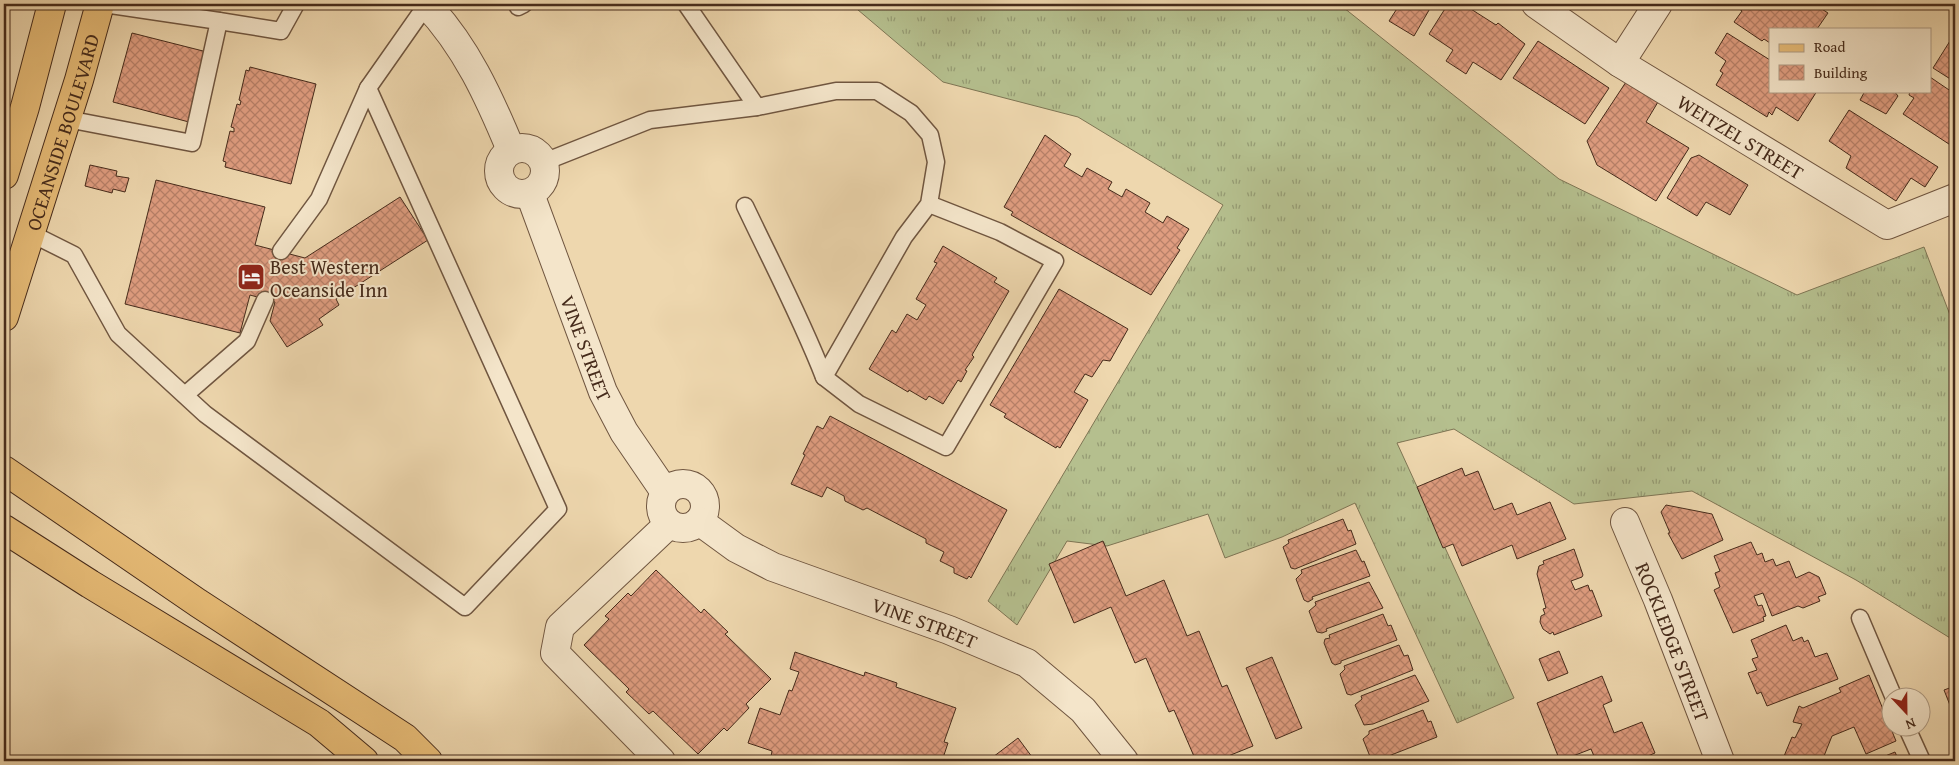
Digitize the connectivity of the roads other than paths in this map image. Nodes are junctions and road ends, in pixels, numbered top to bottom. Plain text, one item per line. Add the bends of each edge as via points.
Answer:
1 (52, 4) edge
2 (100, 4) edge
3 (104, 4) edge
4 (296, 4) edge
5 (427, 4) edge
6 (686, 4) edge
7 (1536, 4) edge
8 (1658, 4) edge
9 (219, 21) junction
10 (1620, 63) junction
11 (368, 88) junction
12 (758, 106) junction
13 (67, 118) junction
14 (511, 150) junction
15 (544, 162) junction
16 (4, 175) edge
17 (530, 194) junction
18 (1955, 198) edge
19 (929, 204) junction
20 (745, 206) dead end
21 (30, 233) junction
22 (281, 252) dead end
23 (265, 300) dead end
24 (4, 316) edge
25 (824, 377) junction
26 (185, 395) junction
27 (4, 470) edge
28 (665, 492) junction
29 (699, 521) junction
30 (1625, 522) dead end
31 (669, 524) junction
32 (4, 529) edge
33 (1860, 618) dead end
34 (1890, 688) edge
35 (1912, 738) edge
36 (364, 761) edge
37 (428, 761) edge
38 (661, 761) edge
39 (1124, 761) edge
40 (1720, 761) edge
41 (1922, 761) edge

1 - 16 main road, OCEANSIDE BOULEVARD
2 - 13 main road, OCEANSIDE BOULEVARD
3 - 9 lane
4 - 9 lane via 281,31
5 - 11 lane
5 - 14 street via 454,36 483,85
6 - 12 lane
7 - 10 street, WEITZEL STREET
8 - 10 street
9 - 13 lane via 192,142
10 - 18 street, WEITZEL STREET via 1887,226
11 - 22 lane via 319,199
11 - 26 lane via 558,509 466,607 205,414
12 - 15 lane via 650,120
12 - 19 lane via 836,91 877,90 912,113 930,135 936,162
13 - 21 main road, OCEANSIDE BOULEVARD
14 - 15 street via 524,148 536,152
14 - 17 street via 502,158 498,169 500,181 507,190 518,195
15 - 17 street via 546,175 541,187
17 - 28 street, VINE STREET via 603,392 624,432
19 - 25 lane via 904,238
19 - 25 lane via 1000,232 1056,261 946,447 859,404
20 - 25 lane via 804,326
21 - 24 main road, OCEANSIDE BOULEVARD
21 - 26 lane via 74,256 118,334
23 - 26 lane via 247,342
27 - 37 main road via 198,603 405,738
28 - 29 street via 684,484 698,489 705,508
28 - 31 street via 660,505
29 - 31 street via 688,528
29 - 39 street, VINE STREET via 736,548 773,568 950,630 1027,663 1083,710
30 - 40 street, ROCKLEDGE STREET
31 - 38 street via 560,627 555,653
32 - 36 main road via 319,723
33 - 34 lane
35 - 41 lane

